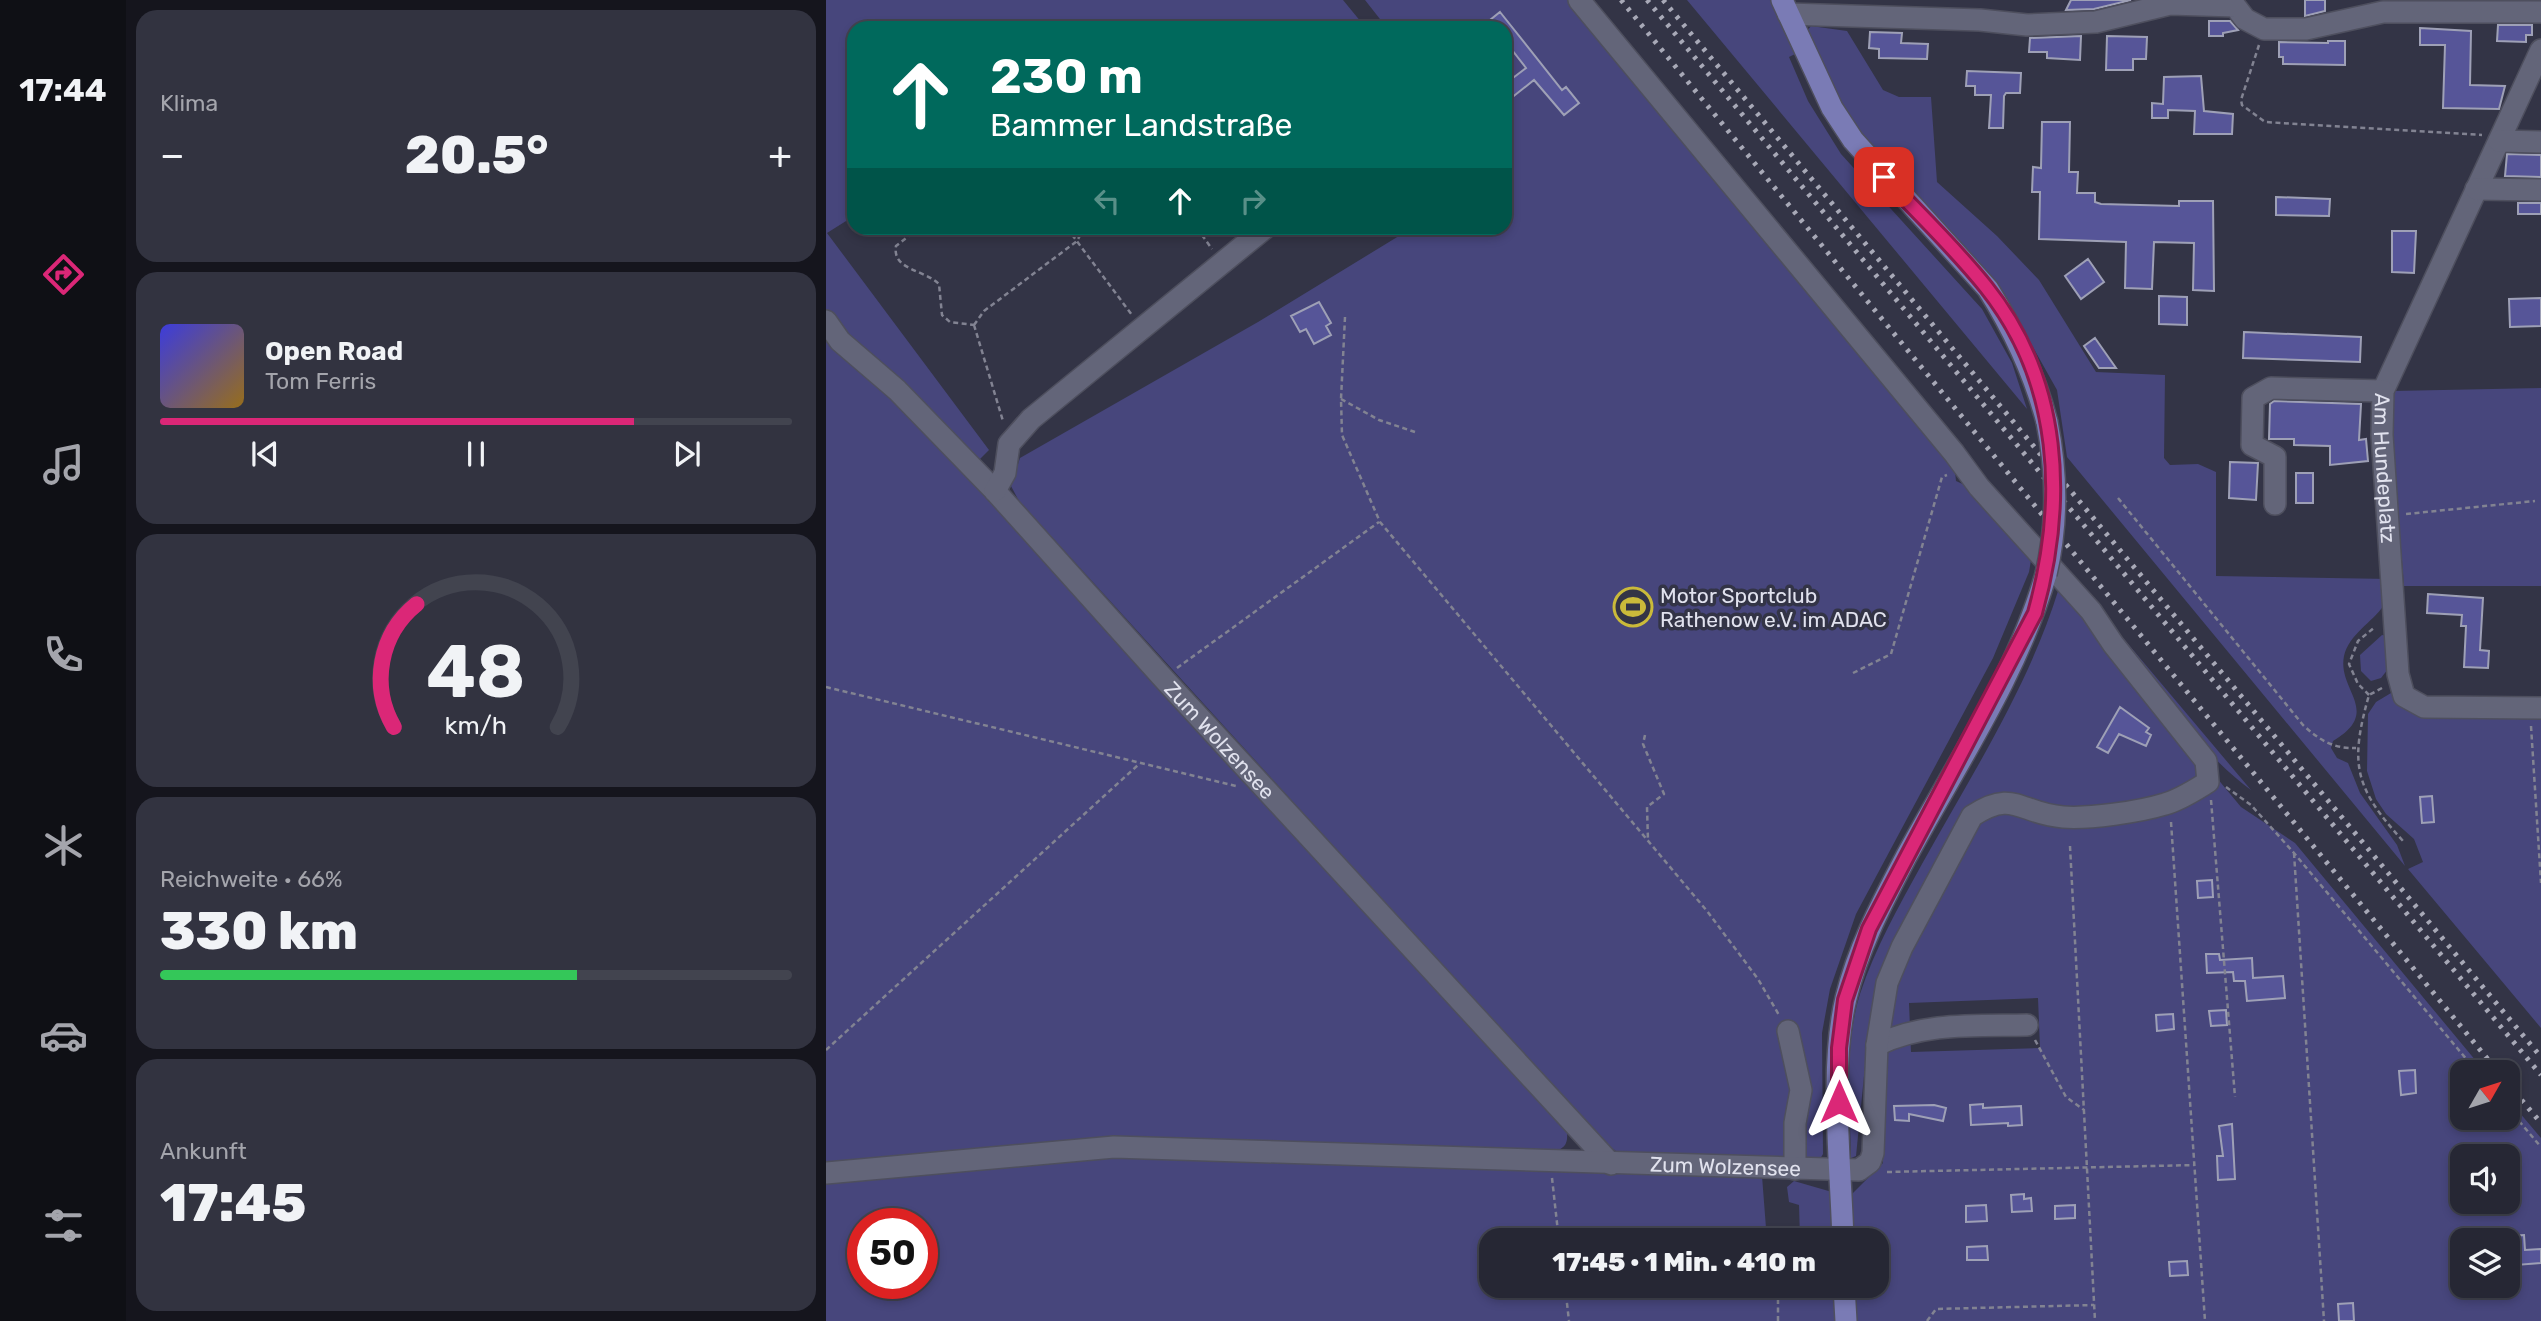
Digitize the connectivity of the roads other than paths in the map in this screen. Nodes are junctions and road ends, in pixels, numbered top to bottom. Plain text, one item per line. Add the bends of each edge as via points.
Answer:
1 (1579, 0) edge
2 (2236, 3) edge
3 (1785, 7) edge
4 (2541, 12) edge
5 (2541, 51) edge
6 (2500, 139) junction
7 (2541, 142) edge
8 (2476, 189) junction
9 (2541, 190) edge
10 (1256, 235) edge
11 (826, 321) edge
12 (2383, 391) junction
13 (995, 491) junction
14 (2275, 504) dead end
15 (2535, 708) edge
16 (2027, 1025) road end
17 (1788, 1031) road end
18 (1877, 1045) junction
19 (1611, 1164) junction
20 (1795, 1169) junction
21 (1841, 1171) junction
22 (826, 1173) edge
23 (1843, 1228) edge
24 (1845, 1298) edge
25 (1846, 1321) edge

1 - 18 street via 1979,487 2091,611 2206,761 2208,782 2165,804 2066,818 2041,815 2009,801 1991,804 1972,816 1887,983
2 - 3 street via 2170,5 2096,22 2027,25
2 - 4 street via 2245,19 2264,29 2306,30 2382,12
3 - 21 main road, bridge via 1832,108 1853,141 1994,298 2022,347 2047,422 2055,485 2046,574 2023,641 1883,900 1857,958 1845,1000 1839,1048
5 - 6 street, Am Hundeplatz
6 - 7 street
6 - 8 street, Am Hundeplatz
8 - 9 street
8 - 12 street, Am Hundeplatz
10 - 13 street via 1031,419 1010,444 1005,472
11 - 13 street, Zum Wolzensee via 840,341 897,390
12 - 14 street via 2271,388 2257,393 2253,398 2252,445 2275,457
12 - 15 street, Am Hundeplatz via 2398,674 2404,696 2424,707
13 - 19 street, Zum Wolzensee
16 - 18 street via 1927,1028
17 - 20 street via 1801,1090
18 - 21 street via 1873,1153 1860,1170
19 - 20 street, Zum Wolzensee
19 - 22 street, Zum Wolzensee via 1114,1147
20 - 21 street, Zum Wolzensee
21 - 23 main road
24 - 25 main road

